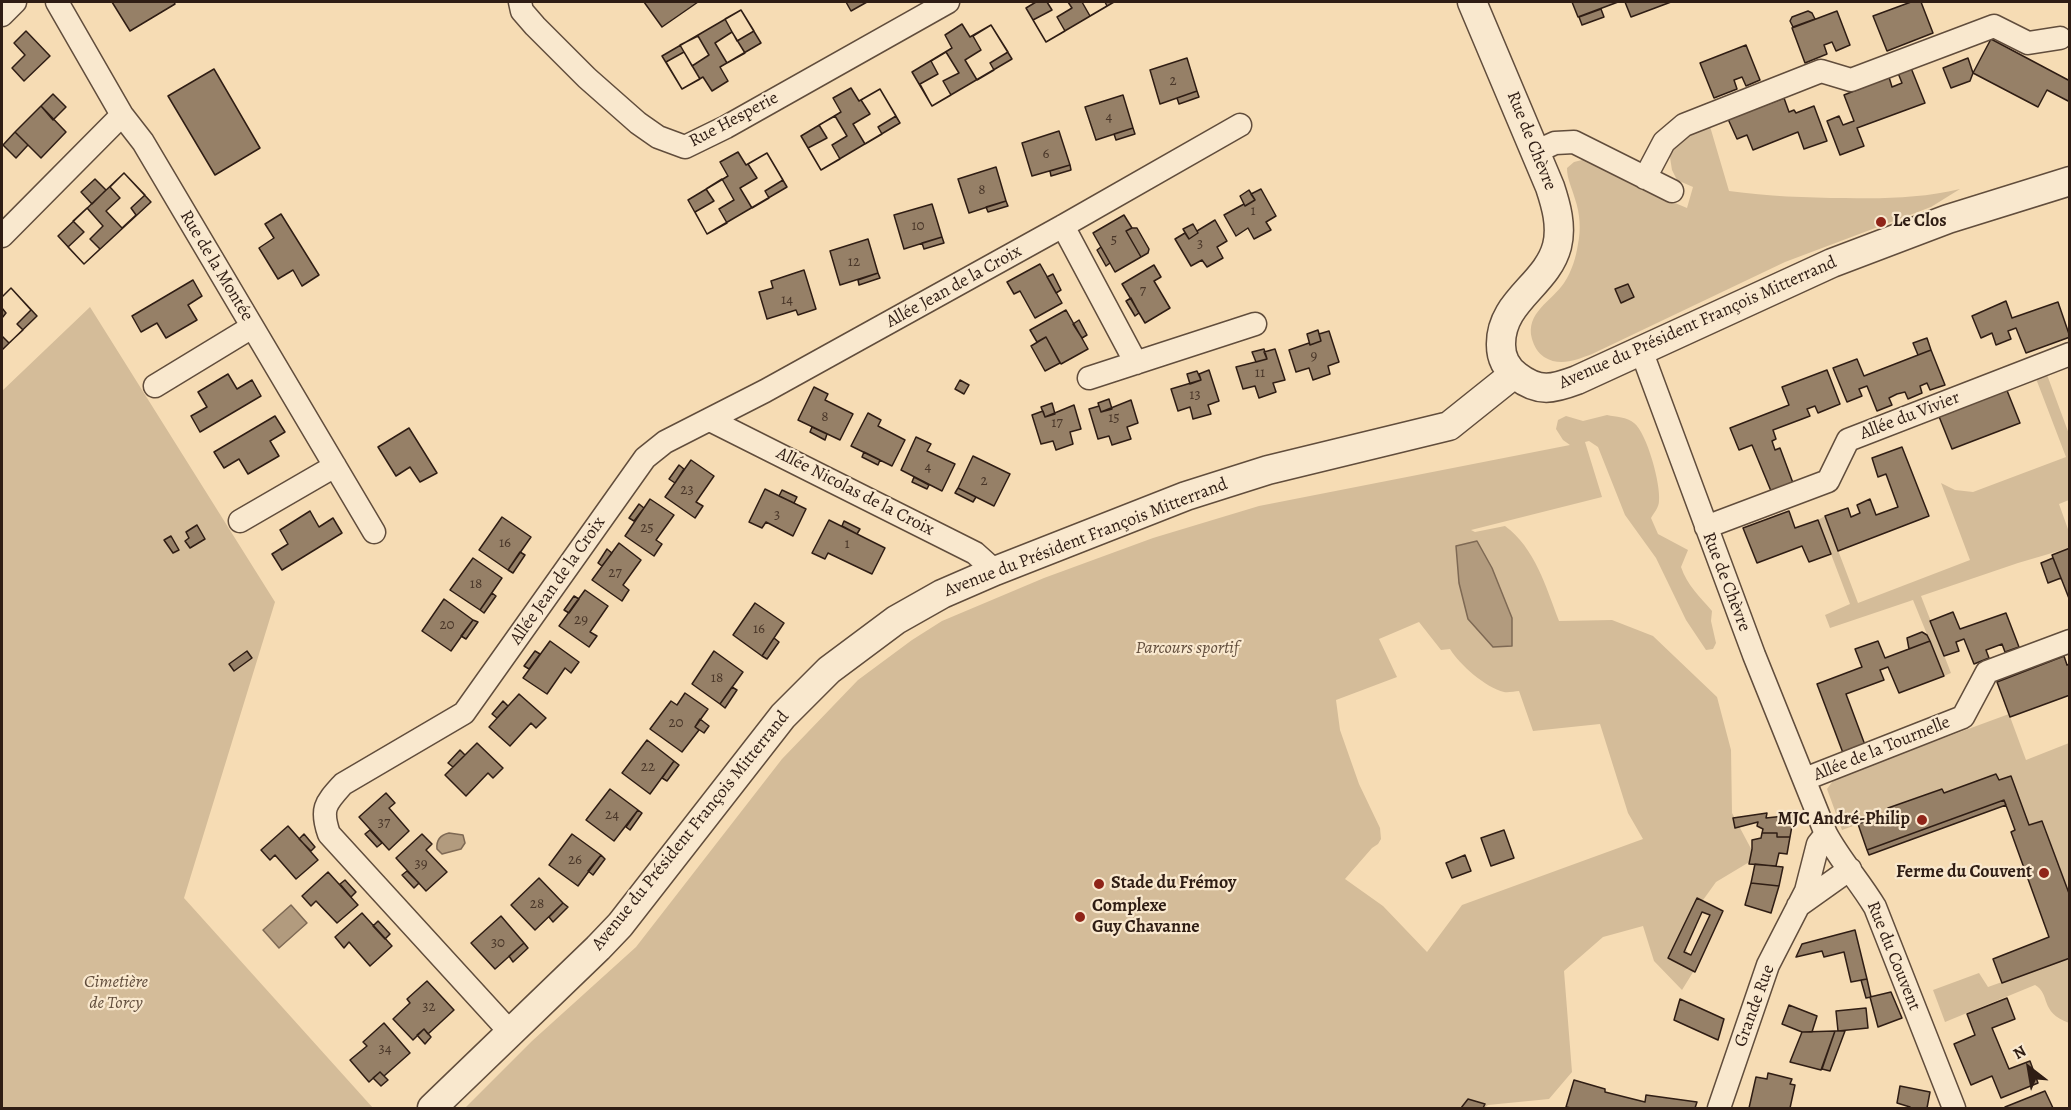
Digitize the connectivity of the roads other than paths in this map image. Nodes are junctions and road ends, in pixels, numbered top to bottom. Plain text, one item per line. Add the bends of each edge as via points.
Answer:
1 (15, 2) edge
2 (57, 2) edge
3 (520, 2) edge
4 (948, 2) edge
5 (1476, 3) edge
6 (2, 15) edge
7 (2060, 39) dead end
8 (122, 115) junction
9 (1240, 125) dead end
10 (1535, 152) junction
11 (1646, 178) junction
12 (2070, 181) edge
13 (1672, 191) dead end
14 (1063, 226) junction
15 (2, 236) edge
16 (1255, 324) dead end
17 (252, 327) junction
18 (1641, 350) junction
19 (2070, 354) edge
20 (1136, 363) junction
21 (1514, 374) junction
22 (1089, 378) dead end
23 (156, 386) dead end
24 (710, 420) junction
25 (335, 466) junction
26 (240, 521) dead end
27 (1706, 527) junction
28 (374, 532) dead end
29 (995, 571) junction
30 (2070, 641) edge
31 (1805, 779) junction
32 (1818, 811) joint
33 (1826, 834) junction
34 (1850, 868) junction
35 (1797, 907) junction
36 (511, 1033) junction
37 (432, 1108) edge
38 (1719, 1108) edge
39 (1954, 1108) edge

1 - 6 street
2 - 8 street, Rue de la Montée
3 - 4 street, Rue Hesperie via 528,19 638,123 658,137 685,147
5 - 10 street, Rue de Chèvre
7 - 11 street via 2028,43 1994,26 1851,80 1821,71 1684,125 1660,149
8 - 15 street
8 - 17 street, Rue de la Montée via 143,142
9 - 14 street, Allée Jean de la Croix
10 - 11 street via 1555,143 1574,142
10 - 21 street, Rue de Chèvre via 1556,204 1557,245 1551,260 1504,323 1502,358
11 - 13 street
12 - 18 street, Avenue du Président François Mitterrand via 1881,243
14 - 20 street
14 - 24 street, Allée Jean de la Croix
16 - 20 street
17 - 23 street
17 - 25 street, Rue de la Montée
18 - 21 street, Avenue du Président François Mitterrand via 1552,388 1530,386
18 - 27 street, Rue de Chèvre
19 - 27 street, Allée du Vivier via 1848,440 1828,481
20 - 22 street
21 - 29 street, Avenue du Président François Mitterrand via 1449,426 1232,481
24 - 29 street, Allée Nicolas de la Croix via 975,553
24 - 36 street, Allée Jean de la Croix via 664,442 645,458 464,713 343,783 328,801 323,818 329,834
25 - 26 street
25 - 28 street, Rue de la Montée
27 - 31 street, Rue de Chèvre
29 - 36 street, Avenue du Président François Mitterrand via 896,620 804,694 764,739 620,925
30 - 31 street, Allée de la Tournelle via 1987,672 1963,717
31 - 32 street, Rue de Chèvre
32 - 33 street, Rue du Couvent
33 - 34 street, Rue du Couvent
33 - 35 street, Grande Rue via 1818,844 1806,891
34 - 35 street, Grande Rue
34 - 39 street, Rue du Couvent via 1884,928
35 - 38 street, Grande Rue via 1768,965
36 - 37 street, Avenue du Président François Mitterrand

